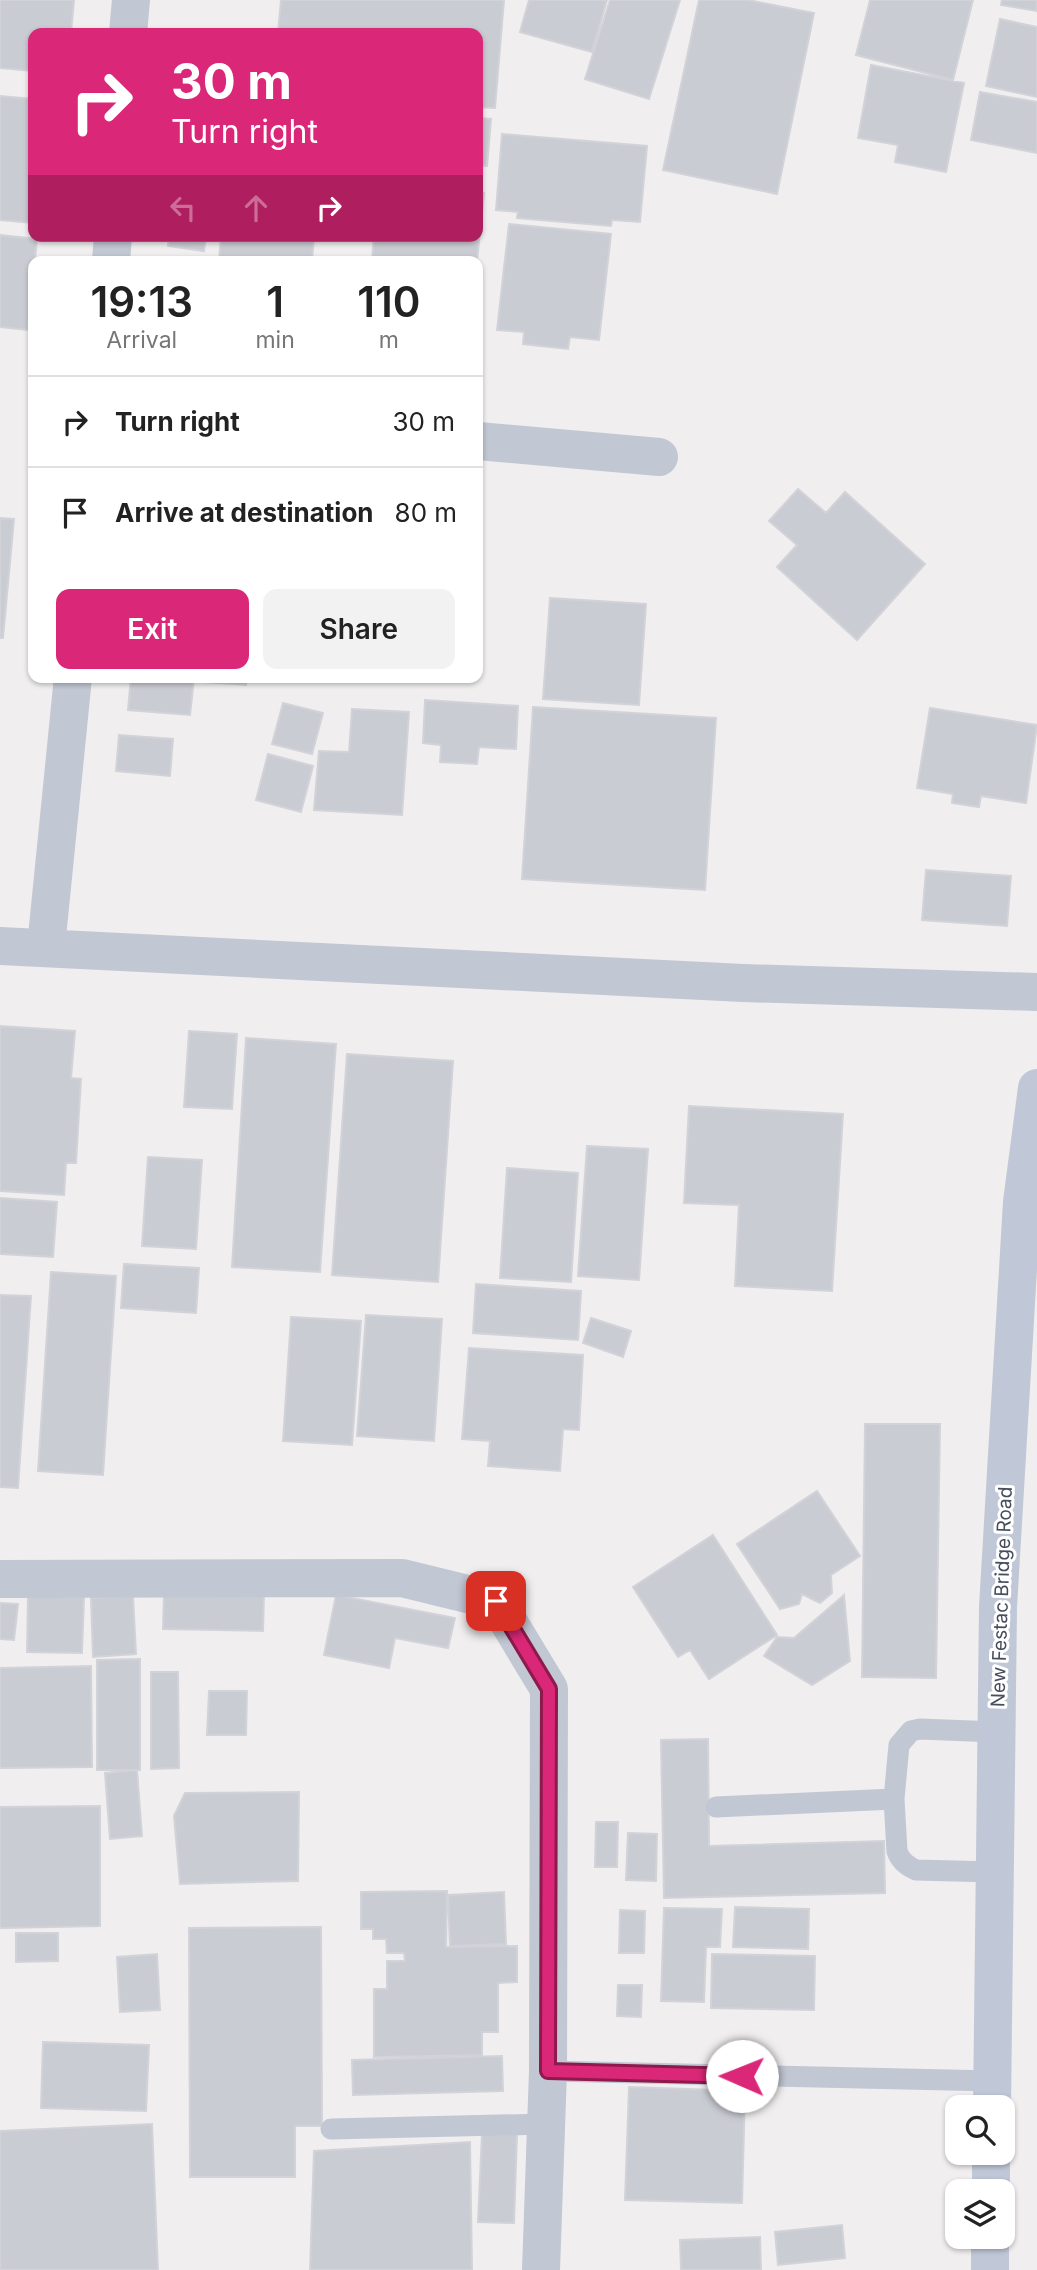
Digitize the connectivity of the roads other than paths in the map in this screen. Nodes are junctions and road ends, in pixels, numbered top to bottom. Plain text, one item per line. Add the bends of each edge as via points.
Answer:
1 (131, 0) edge
2 (128, 28) edge
3 (483, 441) edge
4 (659, 457) dead end
5 (72, 683) edge
6 (0, 946) edge
7 (46, 947) junction
8 (1037, 992) edge
9 (1037, 1088) edge
10 (0, 1579) edge
11 (996, 1732) junction
12 (894, 1799) junction
13 (716, 1807) dead end
14 (995, 1872) junction
15 (548, 2071) junction
16 (992, 2094) edge
17 (547, 2124) junction
18 (331, 2129) dead end
19 (990, 2249) edge
20 (541, 2270) edge
21 (990, 2270) edge

1 - 2 street
3 - 4 street
5 - 7 street
6 - 7 street
7 - 8 street via 743,983
9 - 11 main road, New Festac Bridge Road via 1022,1202 998,1607
10 - 15 street via 402,1578 496,1601 549,1689
11 - 12 lane via 911,1731 899,1745
11 - 14 main road, New Festac Bridge Road
12 - 13 lane
12 - 14 lane via 897,1850 906,1865 916,1870
14 - 16 main road, New Festac Bridge Road
15 - 16 lane
15 - 17 street
17 - 18 lane
17 - 20 street
19 - 21 main road

